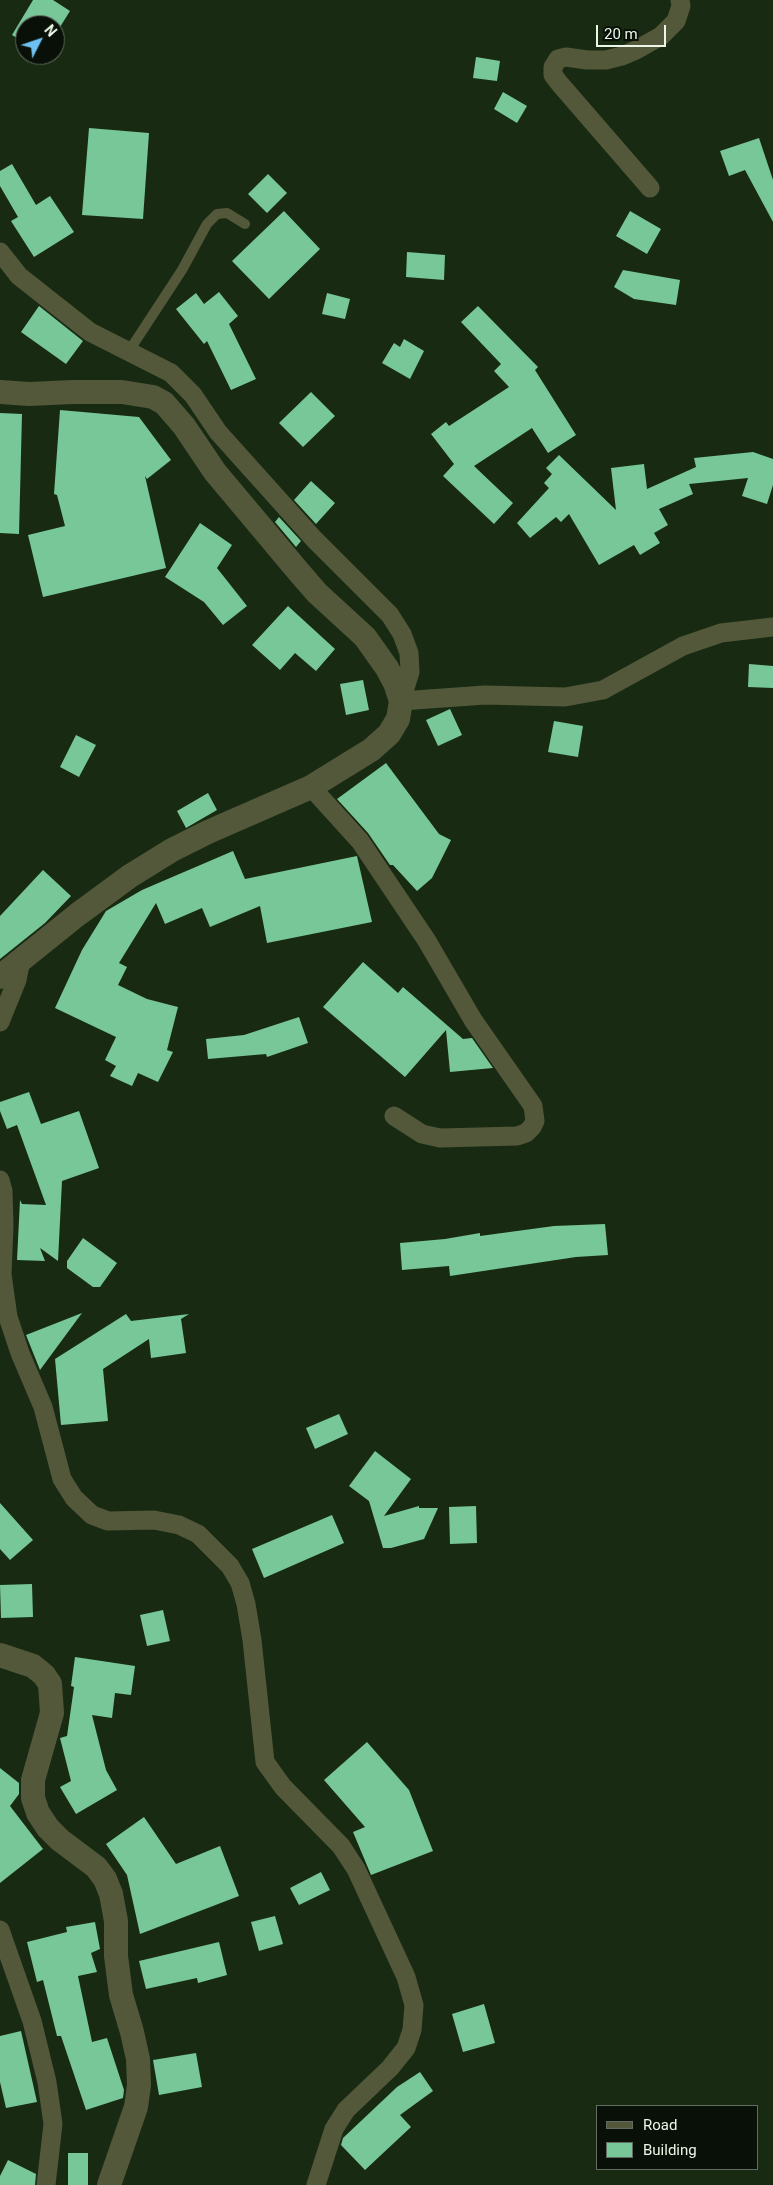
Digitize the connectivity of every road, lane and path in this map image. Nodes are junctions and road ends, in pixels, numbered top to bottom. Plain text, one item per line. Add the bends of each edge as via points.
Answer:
1 (680, 0) edge
2 (650, 188) dead end
3 (245, 224) dead end
4 (0, 252) edge
5 (128, 351) junction
6 (0, 392) edge
7 (193, 396) junction
8 (208, 462) junction
9 (773, 627) edge
10 (401, 701) junction
11 (311, 787) junction
12 (21, 960) junction
13 (0, 977) edge
14 (0, 1022) edge
15 (394, 1116) dead end
16 (0, 1180) edge
17 (0, 1655) edge
18 (0, 1930) edge
19 (46, 2185) edge
20 (108, 2185) edge
21 (316, 2185) edge

1 - 2 street via 676,21 661,36 636,50 606,60 566,57 558,59 553,67 560,84
3 - 5 lane via 227,213 217,214 207,224 182,270
4 - 5 street via 19,276 90,332
5 - 7 street via 171,374
6 - 8 street via 100,391 152,397 174,413
7 - 8 street
7 - 10 street via 218,432 295,518 390,615 410,653 410,672
8 - 10 street via 317,593 365,637 391,675
9 - 10 street via 721,633 683,646 603,690 565,697 484,695
10 - 11 street via 398,719 389,734 371,750
11 - 12 street via 172,850 130,876
11 - 15 street via 360,841 422,934 473,1020 533,1106 535,1121 526,1133 517,1136 440,1138 422,1134
12 - 13 street
12 - 14 street via 17,980
16 - 21 street via 4,1226 2,1274 8,1317 43,1408 62,1479 74,1498 92,1514 108,1521 154,1520 179,1525 198,1534 230,1566 240,1583 246,1604 265,1762 283,1787 340,1846 356,1868 406,1977 414,2005 412,2030 406,2048 346,2110 334,2128
17 - 20 street via 33,1666 50,1684 52,1713 33,1780 33,1798 48,1828 96,1867 111,1894 121,1995 138,2059 139,2085 136,2107
18 - 19 street via 32,2021 46,2082 53,2124

